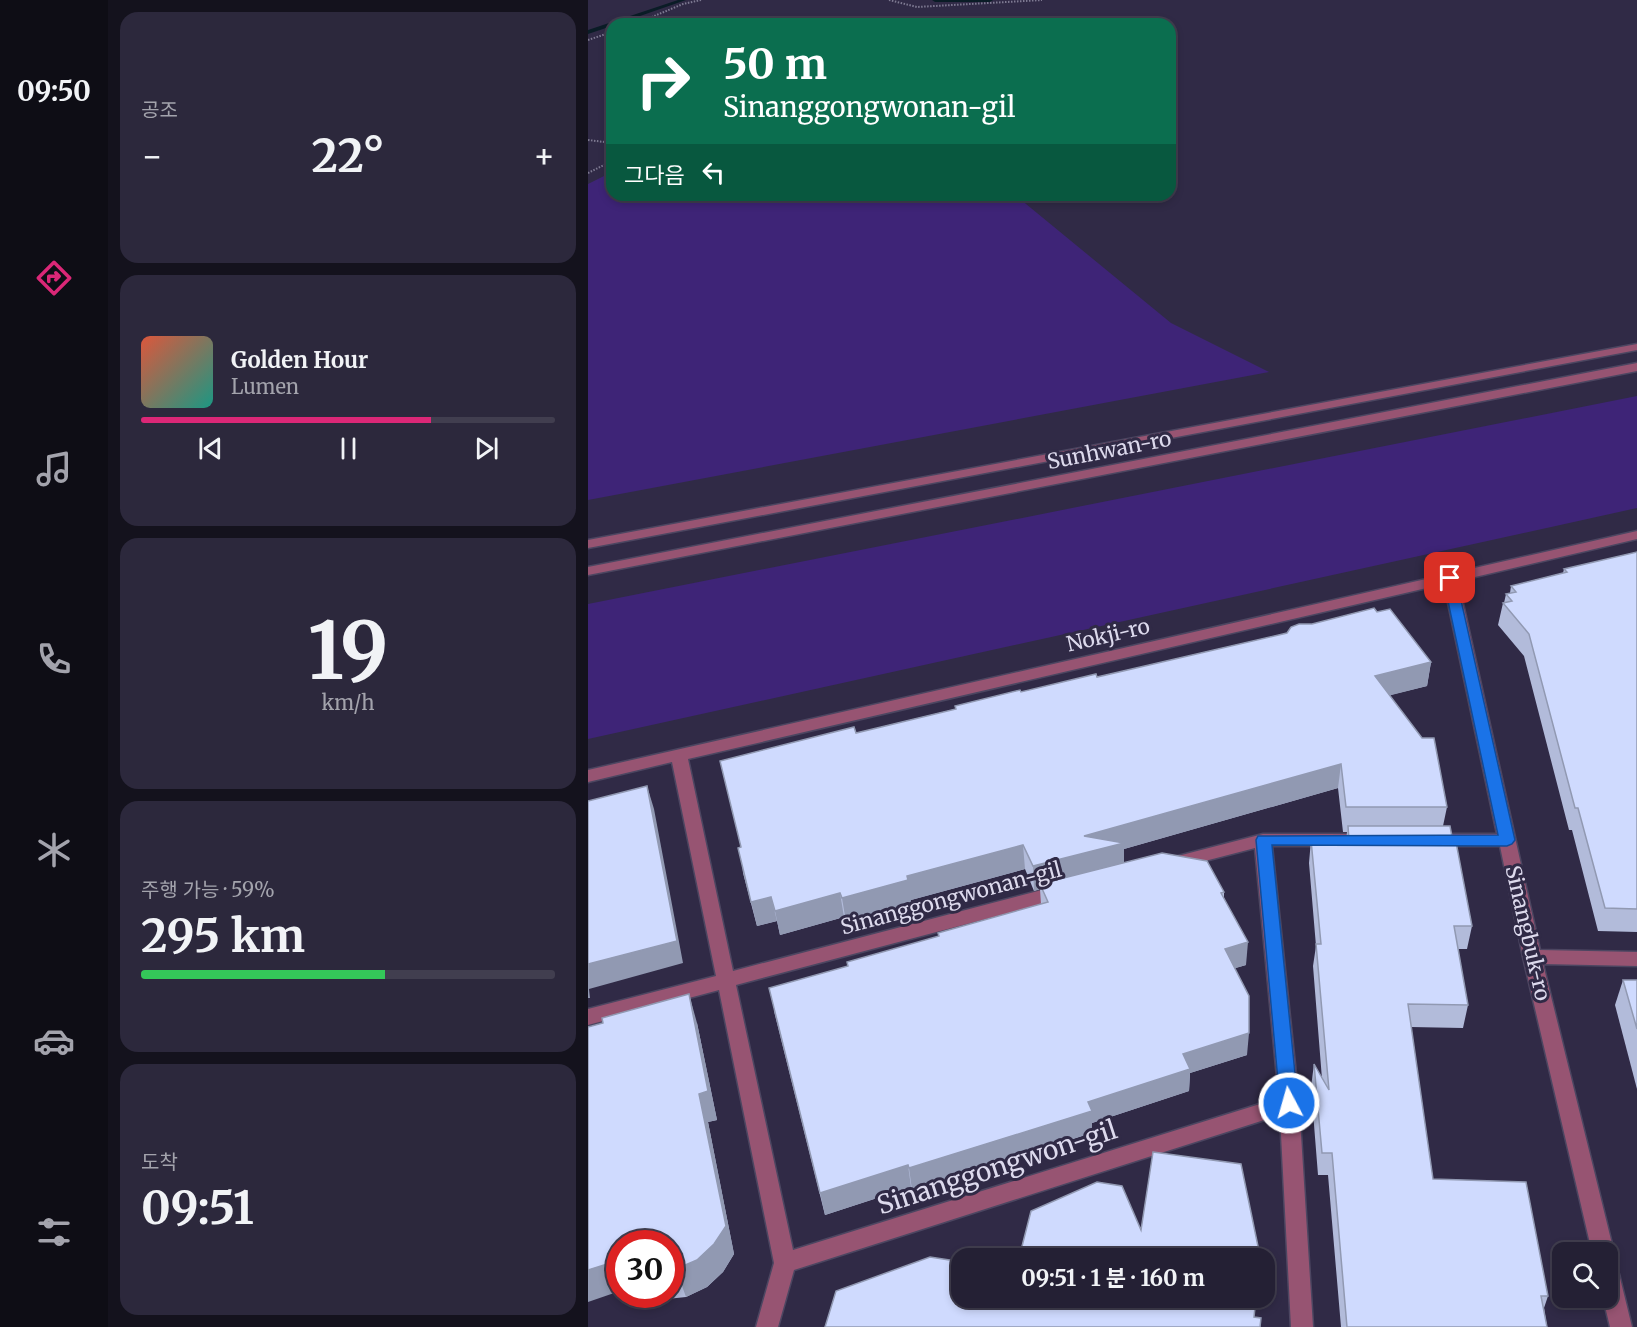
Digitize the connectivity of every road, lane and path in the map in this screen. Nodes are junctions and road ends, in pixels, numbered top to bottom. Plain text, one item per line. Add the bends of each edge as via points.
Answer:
1 (701, 0) edge
2 (889, 0) edge
3 (1042, 0) edge
4 (649, 18) edge
5 (606, 34) edge
6 (588, 39) edge
7 (588, 140) edge
8 (606, 142) edge
9 (606, 164) edge
10 (588, 173) edge
11 (1637, 347) edge
12 (1637, 367) edge
13 (1637, 535) edge
14 (588, 544) edge
15 (588, 571) edge
16 (1450, 578) junction
17 (679, 755) junction
18 (588, 776) edge
19 (1263, 840) junction
20 (1379, 840) edge
21 (1414, 840) edge
22 (1507, 840) junction
23 (1160, 866) edge
24 (1080, 887) edge
25 (1532, 957) junction
26 (1637, 959) edge
27 (726, 979) junction
28 (588, 1017) edge
29 (1289, 1103) junction
30 (1601, 1242) edge
31 (785, 1263) junction
32 (1616, 1308) edge
33 (767, 1327) edge
34 (1302, 1327) edge
35 (1621, 1327) edge

1 - 4 path
2 - 3 path via 938,8
5 - 6 path
7 - 8 path
9 - 10 path
11 - 14 street, Sunhwan-ro
12 - 15 street, Sunhwan-ro
13 - 16 street, Nokji-ro
16 - 17 street, Nokji-ro
16 - 22 street, Sinangbuk-ro
17 - 18 street, Nokji-ro
17 - 27 street
19 - 20 street
19 - 23 street
19 - 29 street
21 - 22 street
22 - 25 street, Sinangbuk-ro
24 - 27 street, Sinanggongwonan-gil
25 - 26 street
25 - 30 street, Sinangbuk-ro
27 - 28 street, Sinanggongwonan-gil
27 - 31 street
29 - 31 street, Sinanggongwon-gil
29 - 34 street
31 - 33 street
32 - 35 street

